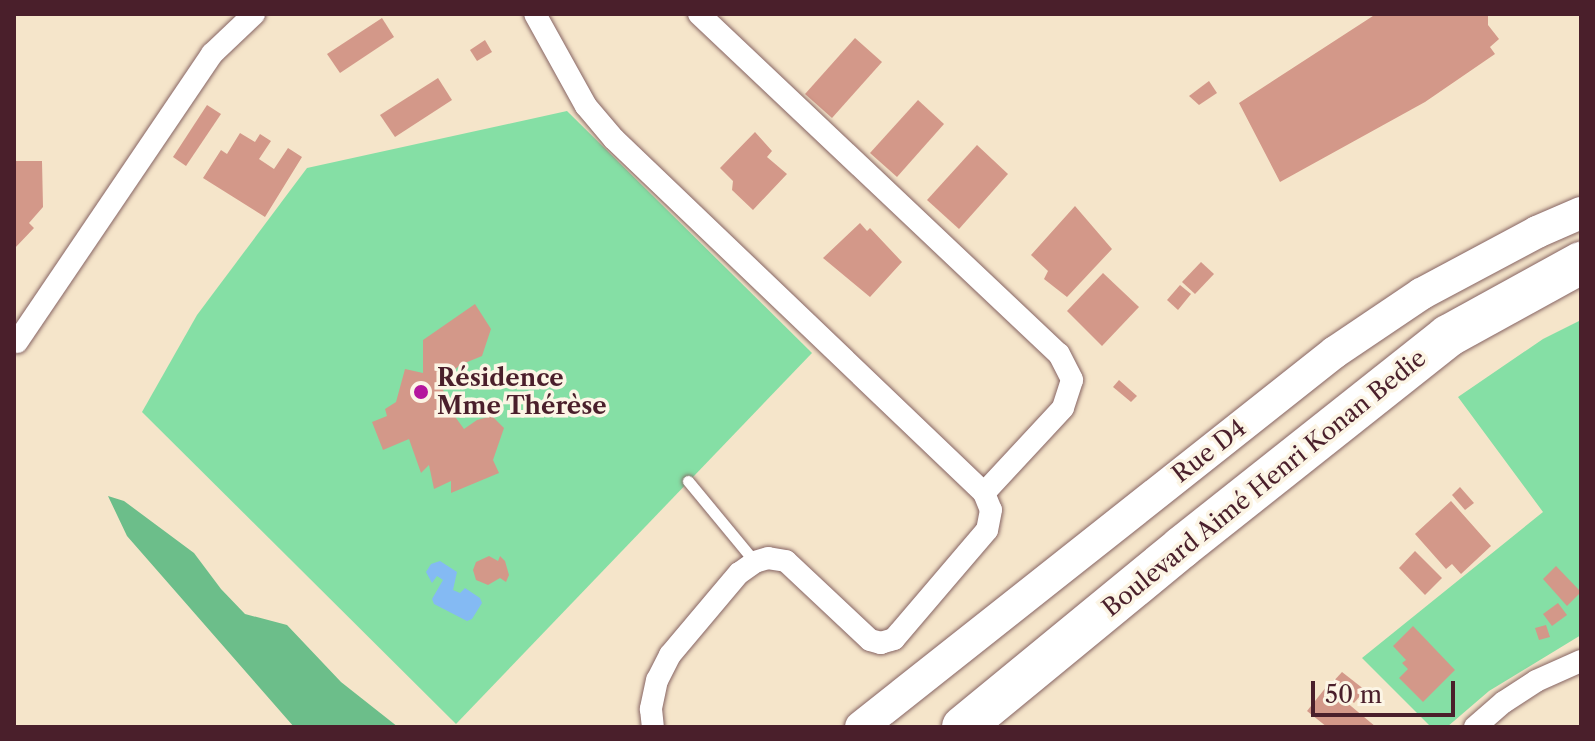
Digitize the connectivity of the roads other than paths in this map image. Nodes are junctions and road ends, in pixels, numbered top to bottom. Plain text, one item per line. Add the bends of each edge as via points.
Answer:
1 (254, 14) edge
2 (535, 14) edge
3 (699, 14) edge
4 (1581, 213) edge
5 (1581, 263) edge
6 (1581, 287) edge
7 (17, 342) dead end
8 (688, 481) dead end
9 (984, 493) junction
10 (755, 562) junction
11 (1581, 661) edge
12 (653, 727) edge
13 (861, 727) edge
14 (963, 727) edge
15 (1002, 727) edge
16 (1475, 727) edge

1 - 7 street via 212,54
2 - 9 street via 586,106 614,139
3 - 9 street via 1059,354 1072,380 1063,408
4 - 13 main road, Rue D4 via 1421,294 1335,352
5 - 14 highway, Boulevard Aimé Henri Konan Bedie via 1448,336
6 - 15 highway, Boulevard Aimé Henri Konan Bedie via 1462,355 1396,405
8 - 10 lane
9 - 10 street via 991,510 987,530 894,639 881,643 870,640 786,561
10 - 12 street via 739,573 670,655 657,680
11 - 16 street via 1536,681

